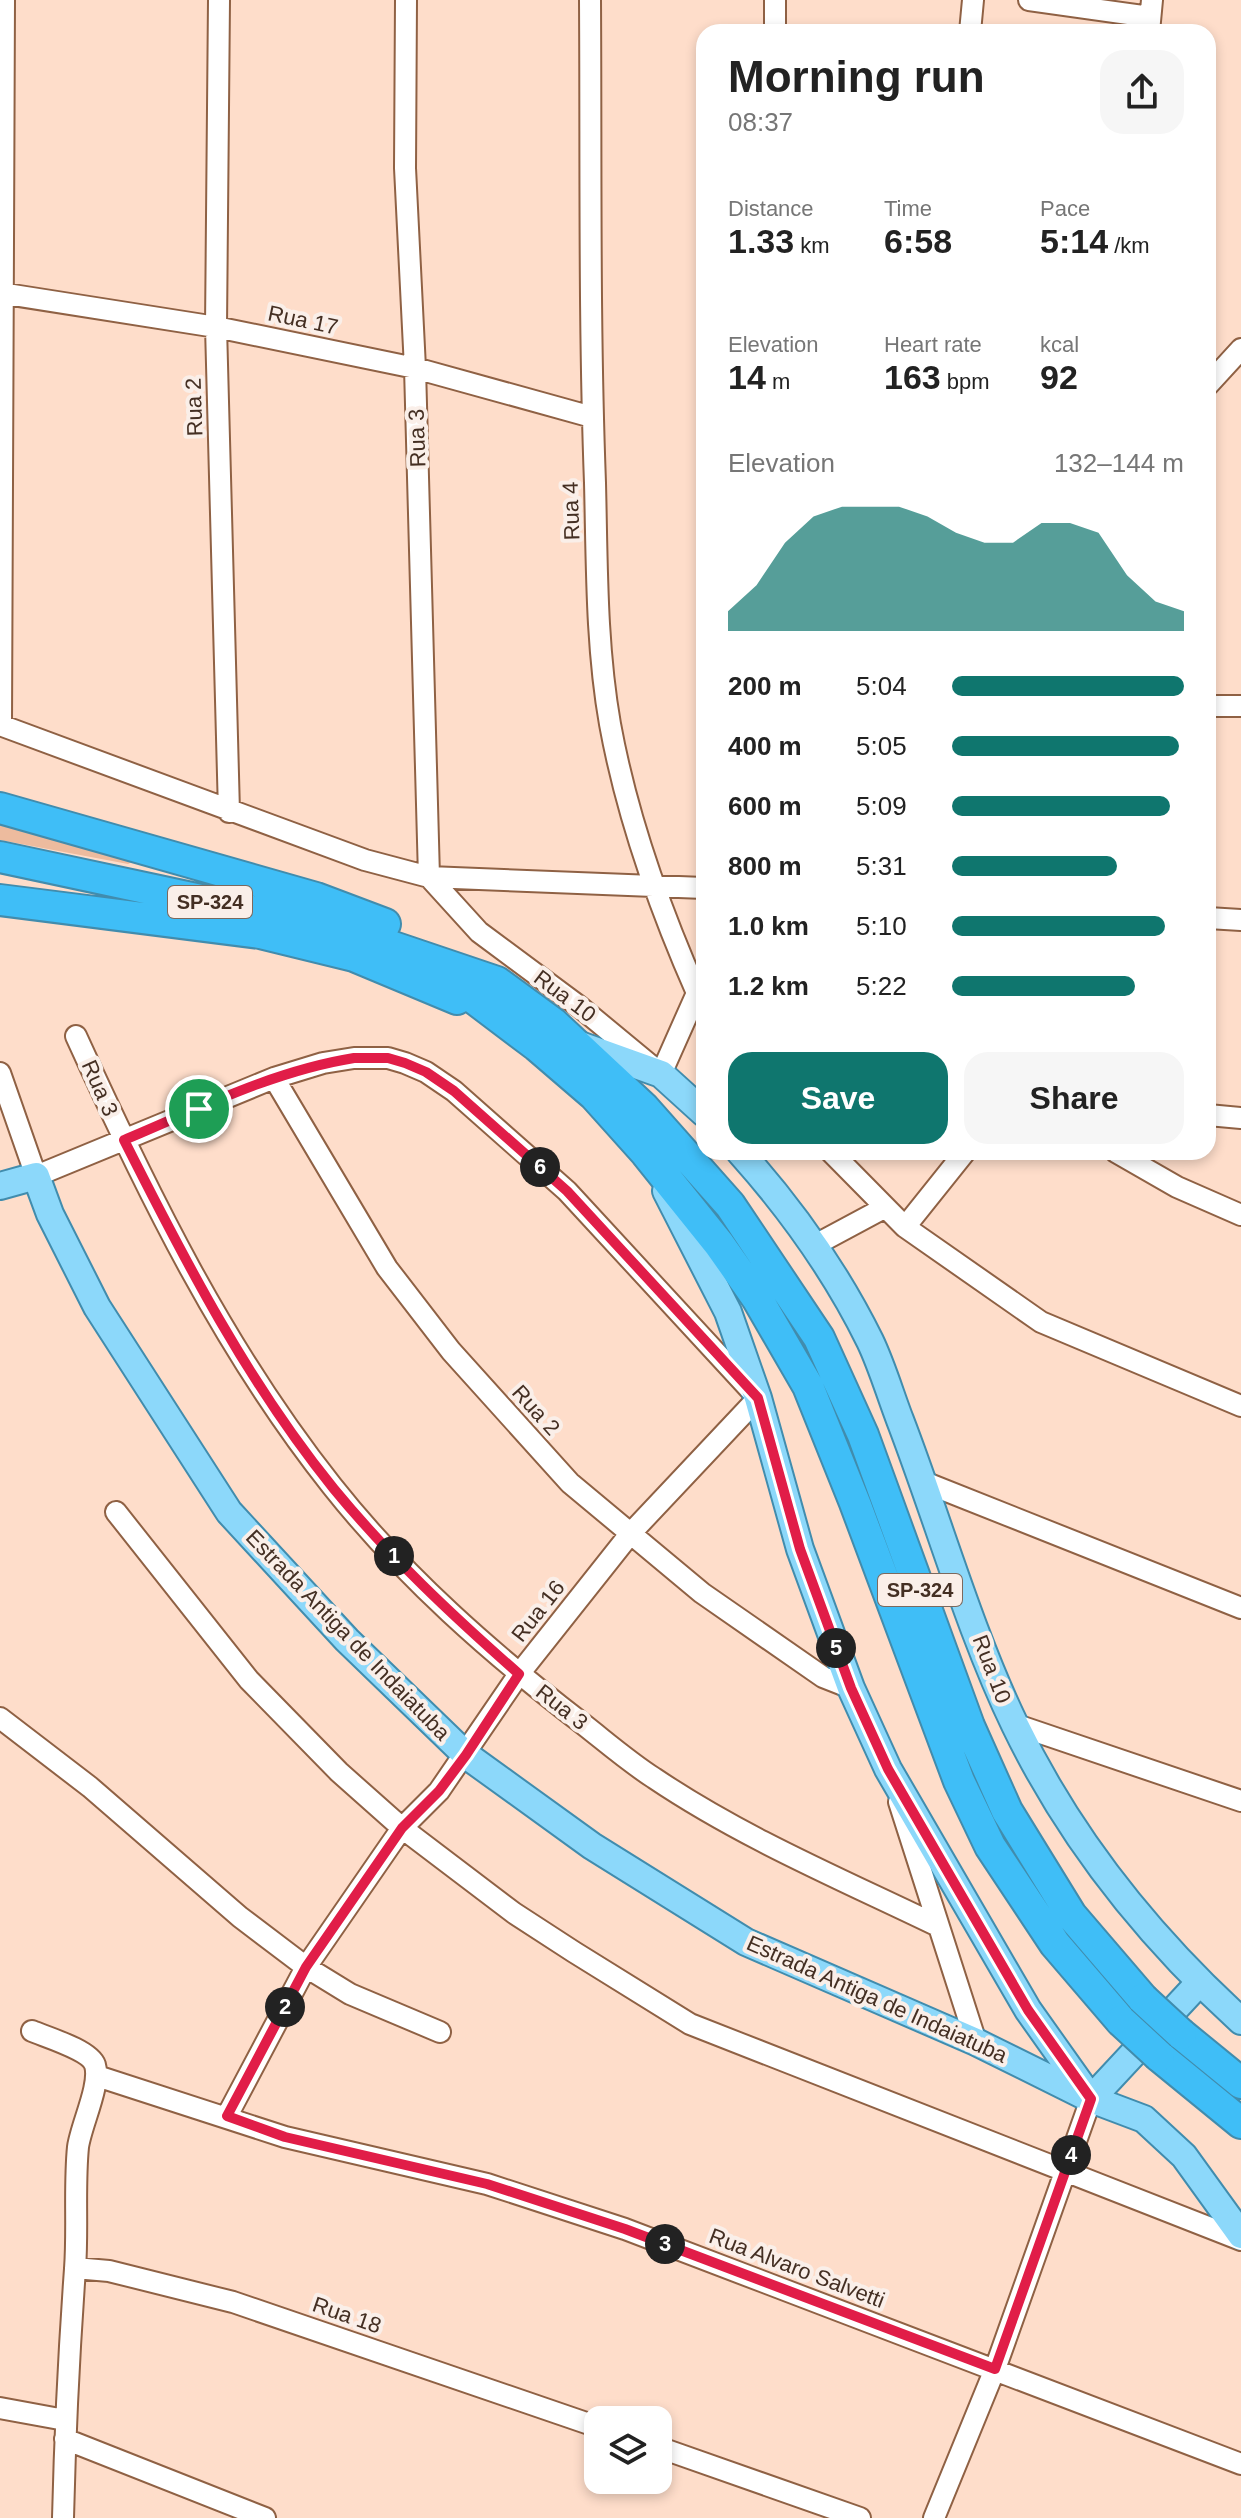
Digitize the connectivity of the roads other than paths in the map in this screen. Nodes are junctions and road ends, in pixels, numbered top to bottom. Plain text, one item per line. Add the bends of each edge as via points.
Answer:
1 (4, 0) edge
2 (219, 0) edge
3 (406, 0) edge
4 (590, 0) edge
5 (775, 0) edge
6 (973, 0) edge
7 (1029, 0) edge
8 (1150, 16) edge
9 (775, 24) edge
10 (971, 24) edge
11 (2, 294) edge
12 (216, 327) junction
13 (1241, 349) edge
14 (415, 368) junction
15 (1216, 376) edge
16 (592, 417) junction
17 (1216, 706) edge
18 (1241, 706) edge
19 (0, 725) edge
20 (0, 808) edge
21 (229, 812) junction
22 (0, 857) edge
23 (429, 877) junction
24 (652, 887) junction
25 (696, 888) edge
26 (0, 900) edge
27 (1216, 918) edge
28 (1241, 920) edge
29 (418, 955) junction
30 (497, 982) junction
31 (696, 987) edge
32 (696, 1008) edge
33 (497, 1017) junction
34 (76, 1036) dead end
35 (576, 1044) junction
36 (0, 1073) edge
37 (661, 1074) junction
38 (274, 1078) junction
39 (696, 1106) edge
40 (1216, 1116) edge
41 (1241, 1118) edge
42 (124, 1140) junction
43 (646, 1153) junction
44 (746, 1160) edge
45 (839, 1160) edge
46 (959, 1160) edge
47 (1130, 1160) edge
48 (36, 1176) junction
49 (0, 1186) edge
50 (884, 1208) junction
51 (1241, 1215) edge
52 (905, 1227) junction
53 (815, 1245) junction
54 (758, 1398) junction
55 (1241, 1406) edge
56 (924, 1482) junction
57 (116, 1512) dead end
58 (630, 1534) junction
59 (1241, 1608) edge
60 (519, 1674) junction
61 (851, 1688) junction
62 (0, 1718) edge
63 (1014, 1724) junction
64 (466, 1755) junction
65 (888, 1769) junction
66 (1241, 1801) edge
67 (402, 1828) junction
68 (938, 1926) junction
69 (306, 1967) junction
70 (1199, 1983) junction
71 (1241, 2021) edge
72 (32, 2031) dead end
73 (440, 2032) dead end
74 (976, 2042) junction
75 (97, 2076) junction
76 (1241, 2083) edge
77 (1091, 2099) junction
78 (227, 2116) junction
79 (1241, 2123) edge
80 (1065, 2173) junction
81 (1241, 2238) edge
82 (75, 2268) junction
83 (995, 2369) junction
84 (0, 2408) edge
85 (584, 2422) edge
86 (65, 2430) junction
87 (672, 2452) edge
88 (1241, 2464) edge
89 (63, 2518) edge
90 (265, 2518) edge
91 (860, 2518) edge
92 (934, 2518) edge

1 - 11 street
2 - 12 street, Rua 2
3 - 14 street, Rua 3 via 405,168
4 - 16 street, Rua 4
5 - 9 street
6 - 10 street
7 - 8 street
11 - 12 street, Rua 17
11 - 19 street
12 - 14 street, Rua 17
12 - 21 street, Rua 2
13 - 15 street
14 - 16 street, Rua 17
14 - 23 street, Rua 3
16 - 24 street, Rua 4 via 604,678
17 - 18 street
19 - 21 street
20 - 30 highway via 316,898 417,939
21 - 23 street
22 - 29 highway, SP-324 via 296,919
23 - 24 street
23 - 37 street, Rua 10 via 479,932
24 - 25 street
24 - 31 street, Rua 4
26 - 33 highway via 260,933 354,956
27 - 28 street
29 - 30 highway, SP-324
29 - 33 highway, SP-324
30 - 35 highway, SP-324
32 - 37 street
33 - 43 highway, SP-324 via 594,1095
34 - 42 street, Rua 3
35 - 37 main road
35 - 76 highway, SP-324, bridge via 644,1108 730,1205 819,1338 863,1435 969,1726 1007,1811 1071,1915 1143,1999
36 - 48 street
37 - 39 main road, Rua 10
38 - 42 street, Rua 3
38 - 54 street, Rua 3 via 354,1058 388,1058 426,1072 567,1191
38 - 58 street, Rua 2 via 387,1268 451,1351 570,1483
40 - 41 street
42 - 48 street, Rua 3
42 - 60 street, Rua 3 via 212,1310 323,1474 408,1570
43 - 54 main road via 728,1312
43 - 79 highway, SP-324, bridge via 757,1298 808,1386 959,1781 990,1846 1055,1944 1121,2021
44 - 53 main road, Rua 10 / SP-324
45 - 50 street
46 - 52 street
47 - 51 street
48 - 49 main road
48 - 64 main road, Estrada Antiga de Indaiatuba via 97,1307 229,1512 347,1640
50 - 52 street
50 - 53 street
52 - 55 street via 1041,1322
53 - 56 main road, Rua 10 / SP-324 via 870,1342
54 - 58 street, Rua 16
54 - 61 main road, Rua 3 via 800,1549
56 - 59 street
56 - 63 main road, Rua 10 / SP-324
57 - 67 street via 249,1680
58 - 60 street, Rua 16
58 - 61 street, Rua 2 via 702,1593 823,1677
60 - 64 street, Rua 16
60 - 68 street, Rua 3 via 653,1778 719,1818
61 - 65 main road, Rua 3
62 - 69 street
63 - 66 street
63 - 70 main road, Rua 10 / SP-324 via 1070,1824
64 - 67 street, Rua 16
64 - 74 main road, Estrada Antiga de Indaiatuba via 592,1846 746,1942
65 - 68 street, Rua 3
65 - 77 main road via 1028,2010
67 - 69 street, Rua 16
67 - 80 street via 514,1913 690,2024
68 - 74 street, Rua 3
69 - 73 street via 350,1994
69 - 78 street, Rua 16
70 - 71 main road, Rua 10 / SP-324
70 - 77 main road
72 - 75 street via 86,2054
74 - 77 main road, Estrada Antiga de Indaiatuba
75 - 78 street, Rua Alvaro Salvetti
75 - 82 street via 79,2139
77 - 80 street
77 - 81 main road, Estrada Antiga de Indaiatuba via 1144,2119 1184,2156
78 - 83 street, Rua Alvaro Salvetti via 285,2137 487,2184 625,2229
80 - 81 street
80 - 83 street
82 - 85 street, Rua 18 via 109,2271 233,2302
82 - 86 street
83 - 88 street, Rua Alvaro Salvetti
83 - 92 street
84 - 86 street
86 - 89 street
86 - 90 street
87 - 91 street

